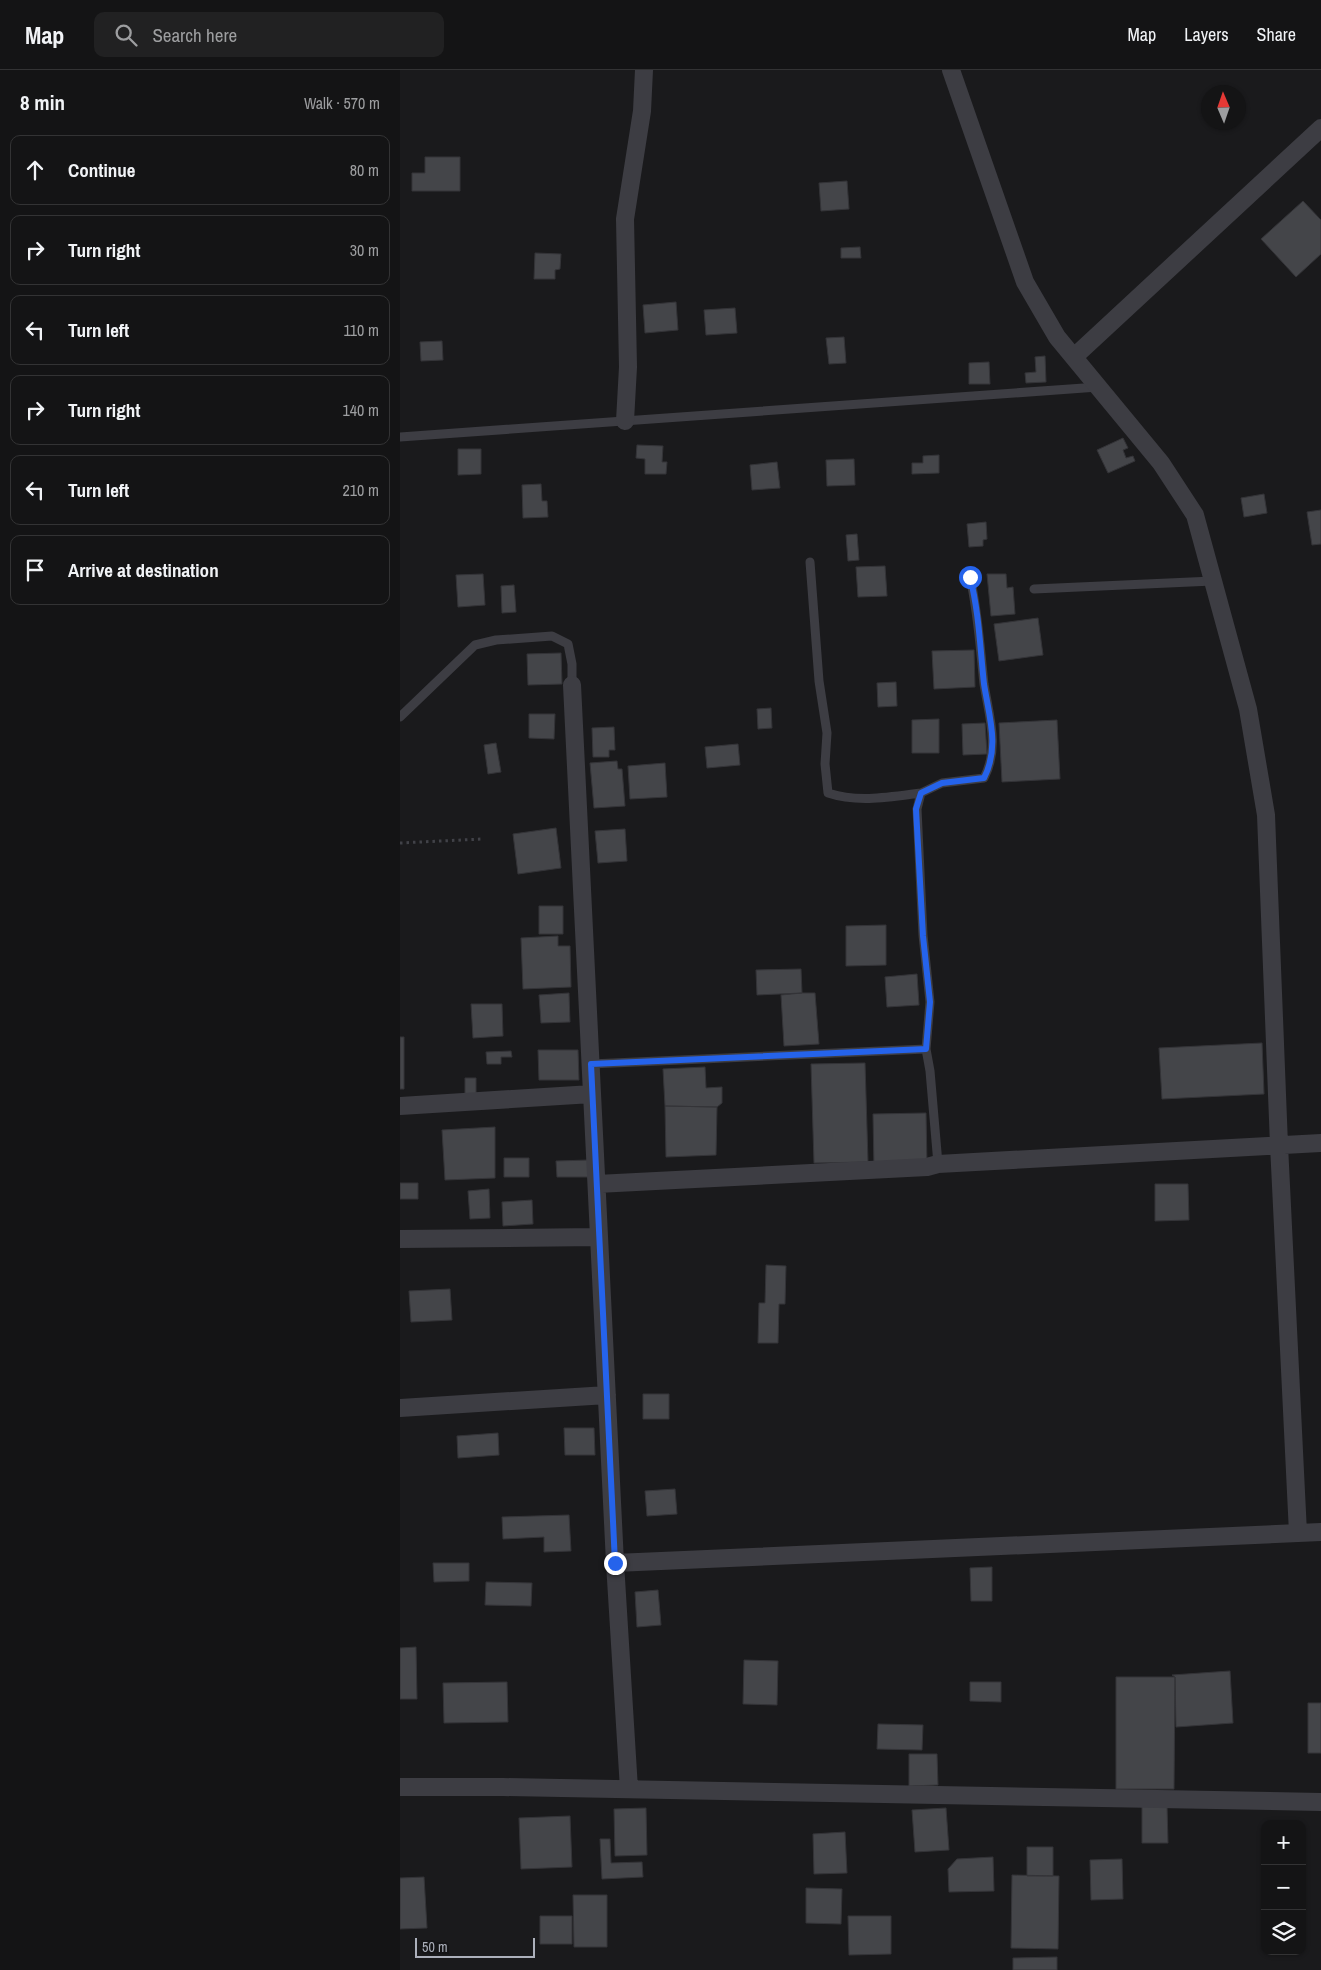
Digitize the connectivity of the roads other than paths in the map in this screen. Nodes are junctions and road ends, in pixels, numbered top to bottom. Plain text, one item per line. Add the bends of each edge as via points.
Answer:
1 (644, 70) edge
2 (951, 70) edge
3 (1321, 128) edge
4 (1074, 357) junction
5 (1098, 387) junction
6 (625, 421) junction
7 (400, 437) edge
8 (810, 562) dead end
9 (970, 577) dead end
10 (1213, 581) junction
11 (1034, 589) dead end
12 (572, 685) joint
13 (400, 717) edge
14 (921, 793) junction
15 (926, 1049) junction
16 (591, 1064) junction
17 (592, 1094) junction
18 (400, 1106) edge
19 (1321, 1143) edge
20 (1279, 1145) junction
21 (938, 1164) junction
22 (597, 1184) junction
23 (599, 1237) junction
24 (400, 1239) edge
25 (607, 1394) junction
26 (400, 1408) edge
27 (1321, 1532) edge
28 (1298, 1534) junction
29 (615, 1563) junction
30 (400, 1787) edge
31 (629, 1789) junction
32 (1321, 1802) edge

1 - 6 street via 642,111 625,219 628,367
2 - 4 street via 1025,282 1057,337
3 - 4 street
4 - 5 street
5 - 6 lane
5 - 10 street via 1161,463 1195,515
6 - 7 lane
8 - 14 lane via 819,681 827,733 828,793 845,799
9 - 14 lane via 978,609 984,684 993,729 991,765 984,778 942,783
10 - 11 lane
10 - 20 street via 1248,710 1266,815
12 - 13 lane via 568,644 552,636 496,640 475,645
12 - 16 street
14 - 15 lane via 916,809 930,1002
15 - 16 lane
15 - 21 lane
16 - 17 street
17 - 18 street
17 - 22 street
19 - 20 street
20 - 21 street
20 - 28 street
21 - 22 street
22 - 23 street
23 - 24 street
23 - 25 street
25 - 26 street
25 - 29 street
27 - 28 street
28 - 29 street
29 - 31 street
30 - 31 street
31 - 32 street

